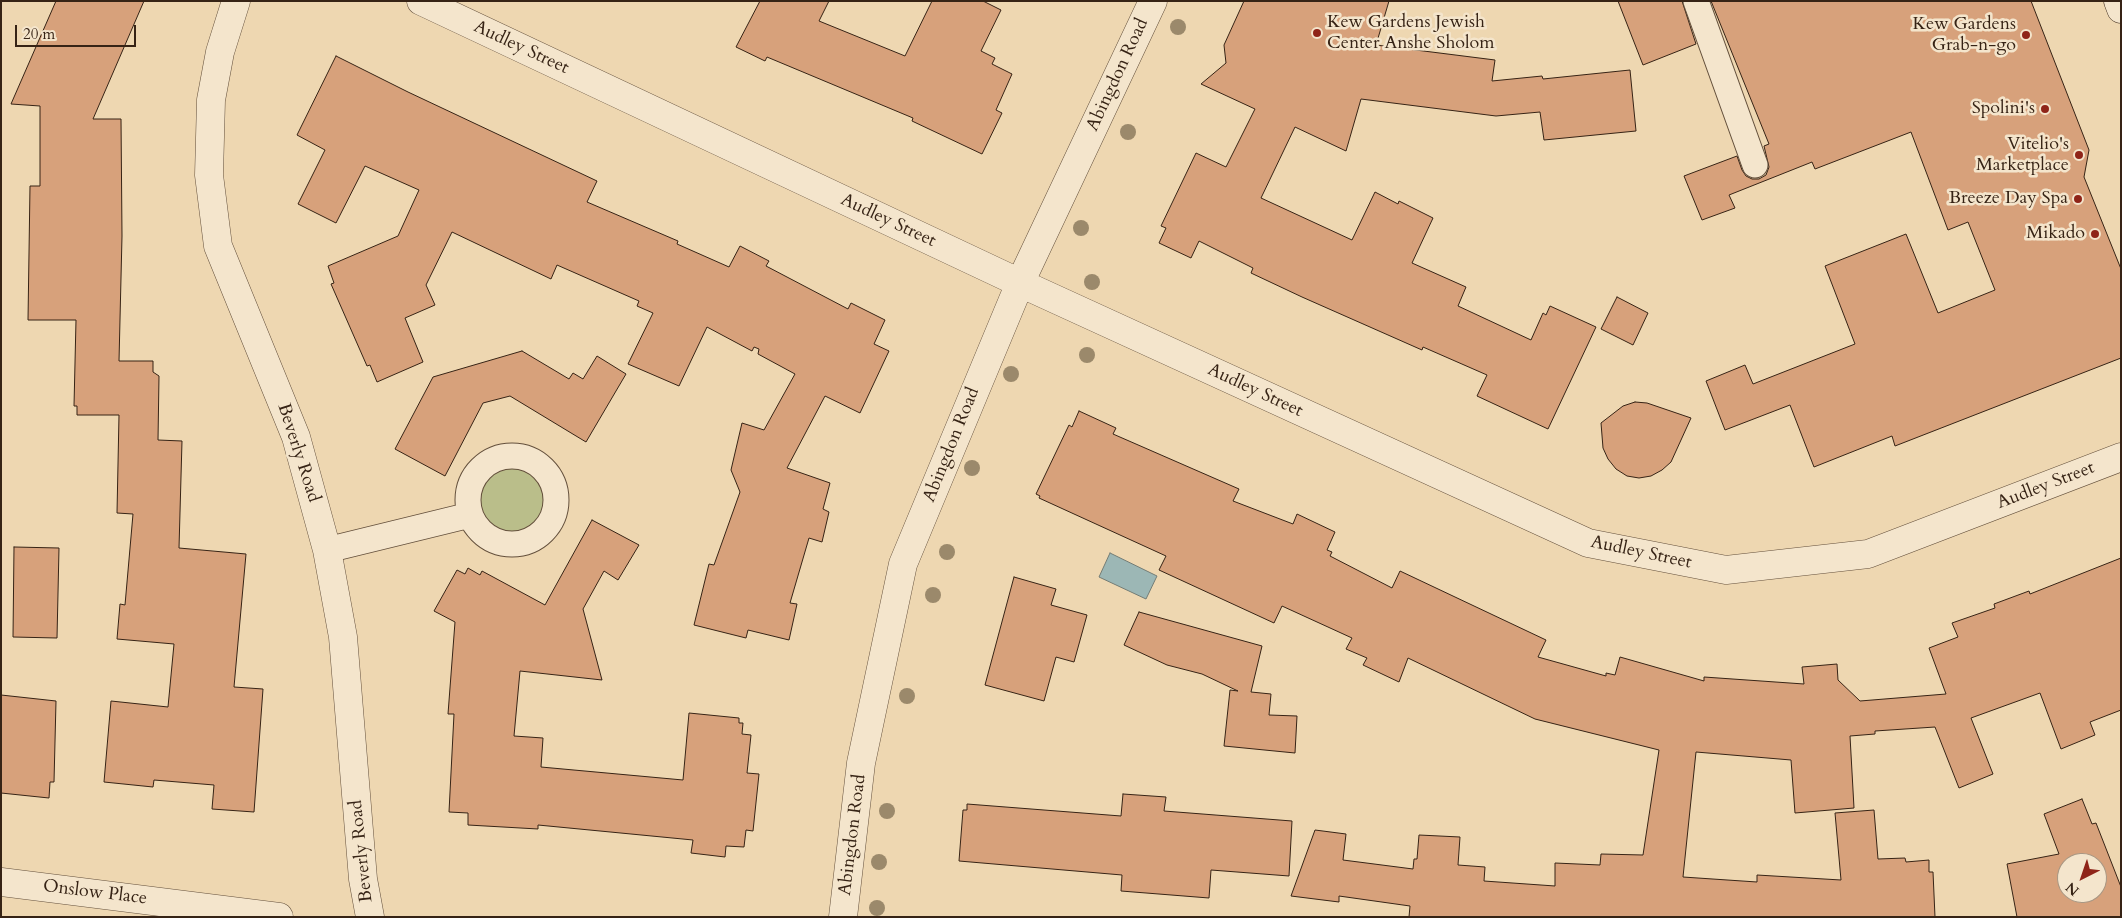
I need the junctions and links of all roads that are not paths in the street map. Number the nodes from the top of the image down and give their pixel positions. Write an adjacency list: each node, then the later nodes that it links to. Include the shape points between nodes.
1 (236, 1): 11 (street, Beverly Road, via 220,52 211,100 209,175 218,246 296,437)
2 (421, 1): 8 (street, Audley Street)
3 (1152, 1): 8 (street, Abingdon Road)
4 (1696, 1): 7 (lane)
5 (2118, 1): 6 (street)
6 (2121, 9)
7 (1755, 165)
8 (1020, 283): 9 (street, Audley Street, via 1588,543 1726,570 1868,554); 15 (street, Abingdon Road, via 903,564 861,763)
9 (2121, 457)
10 (470, 515): 11 (lane)
11 (327, 550): 14 (street, Beverly Road, via 343,637)
12 (1, 882): 13 (street, Onslow Place)
13 (279, 917)
14 (370, 917)
15 (843, 917)

